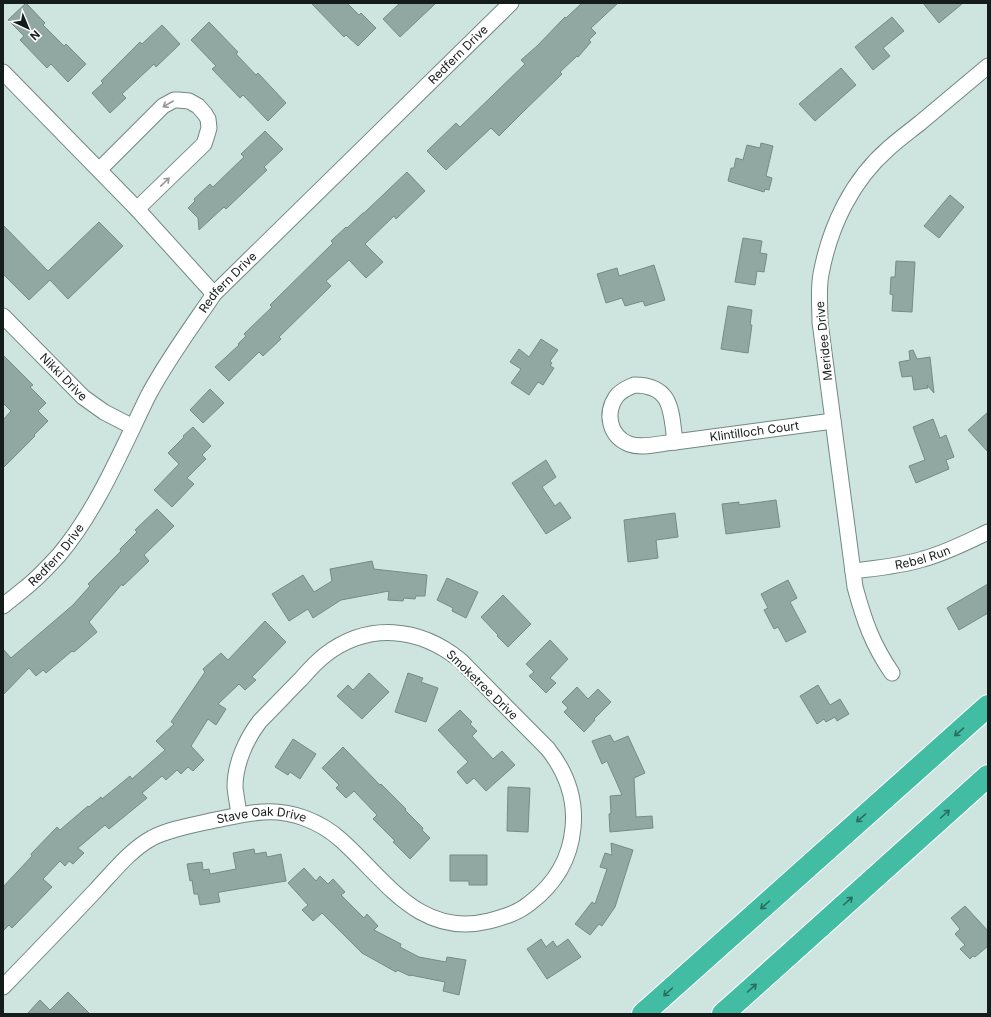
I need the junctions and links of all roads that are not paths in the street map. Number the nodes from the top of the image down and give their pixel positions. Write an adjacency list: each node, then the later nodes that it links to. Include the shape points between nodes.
1 (511, 3): 6 (street, Redfern Drive)
2 (988, 66): 8 (street, Meridee Drive, via 880,157 854,189 836,220 827,246 819,295)
3 (3, 72): 4 (street)
4 (99, 170): 5 (street); 5 (street, one-way to 4, via 204,144 209,128 201,108 185,100 174,100 163,106)
5 (137, 209): 6 (street)
6 (214, 294): 9 (street, Redfern Drive, via 171,357)
7 (3, 316): 9 (street, Nikki Drive, via 83,397)
8 (833, 421): 10 (street, Klintilloch Court); 12 (street, Meridee Drive)
9 (133, 427): 13 (street, Redfern Drive, via 94,506 76,533 49,566)
10 (675, 442): 10 (street, Klintilloch Court, via 634,446 622,440 610,422 610,408 617,396 634,385 645,385 658,390 670,407)
11 (988, 532): 12 (street, Rebel Run, via 925,559)
12 (853, 571): 14 (street, Meridee Drive, via 858,601 865,622 873,642)
13 (3, 606)
14 (892, 673)
15 (988, 706): 20 (highway, one-way to 20)
16 (988, 776): 21 (highway, one-way to 16)
17 (239, 815): 18 (street, Stave Oak Drive, via 264,812 293,814 314,822 340,838 404,902 442,921 478,924 505,917 524,908); 18 (street, Smoketree Drive, via 235,787 242,752 255,727 314,665 336,648 361,636 389,632 417,636 448,650 460,660 548,749 563,773 573,806 572,841 559,874); 19 (street, Stave Oak Drive, via 176,828 142,845)
18 (541, 895)
19 (3, 987)
20 (643, 1014)
21 (722, 1014)

